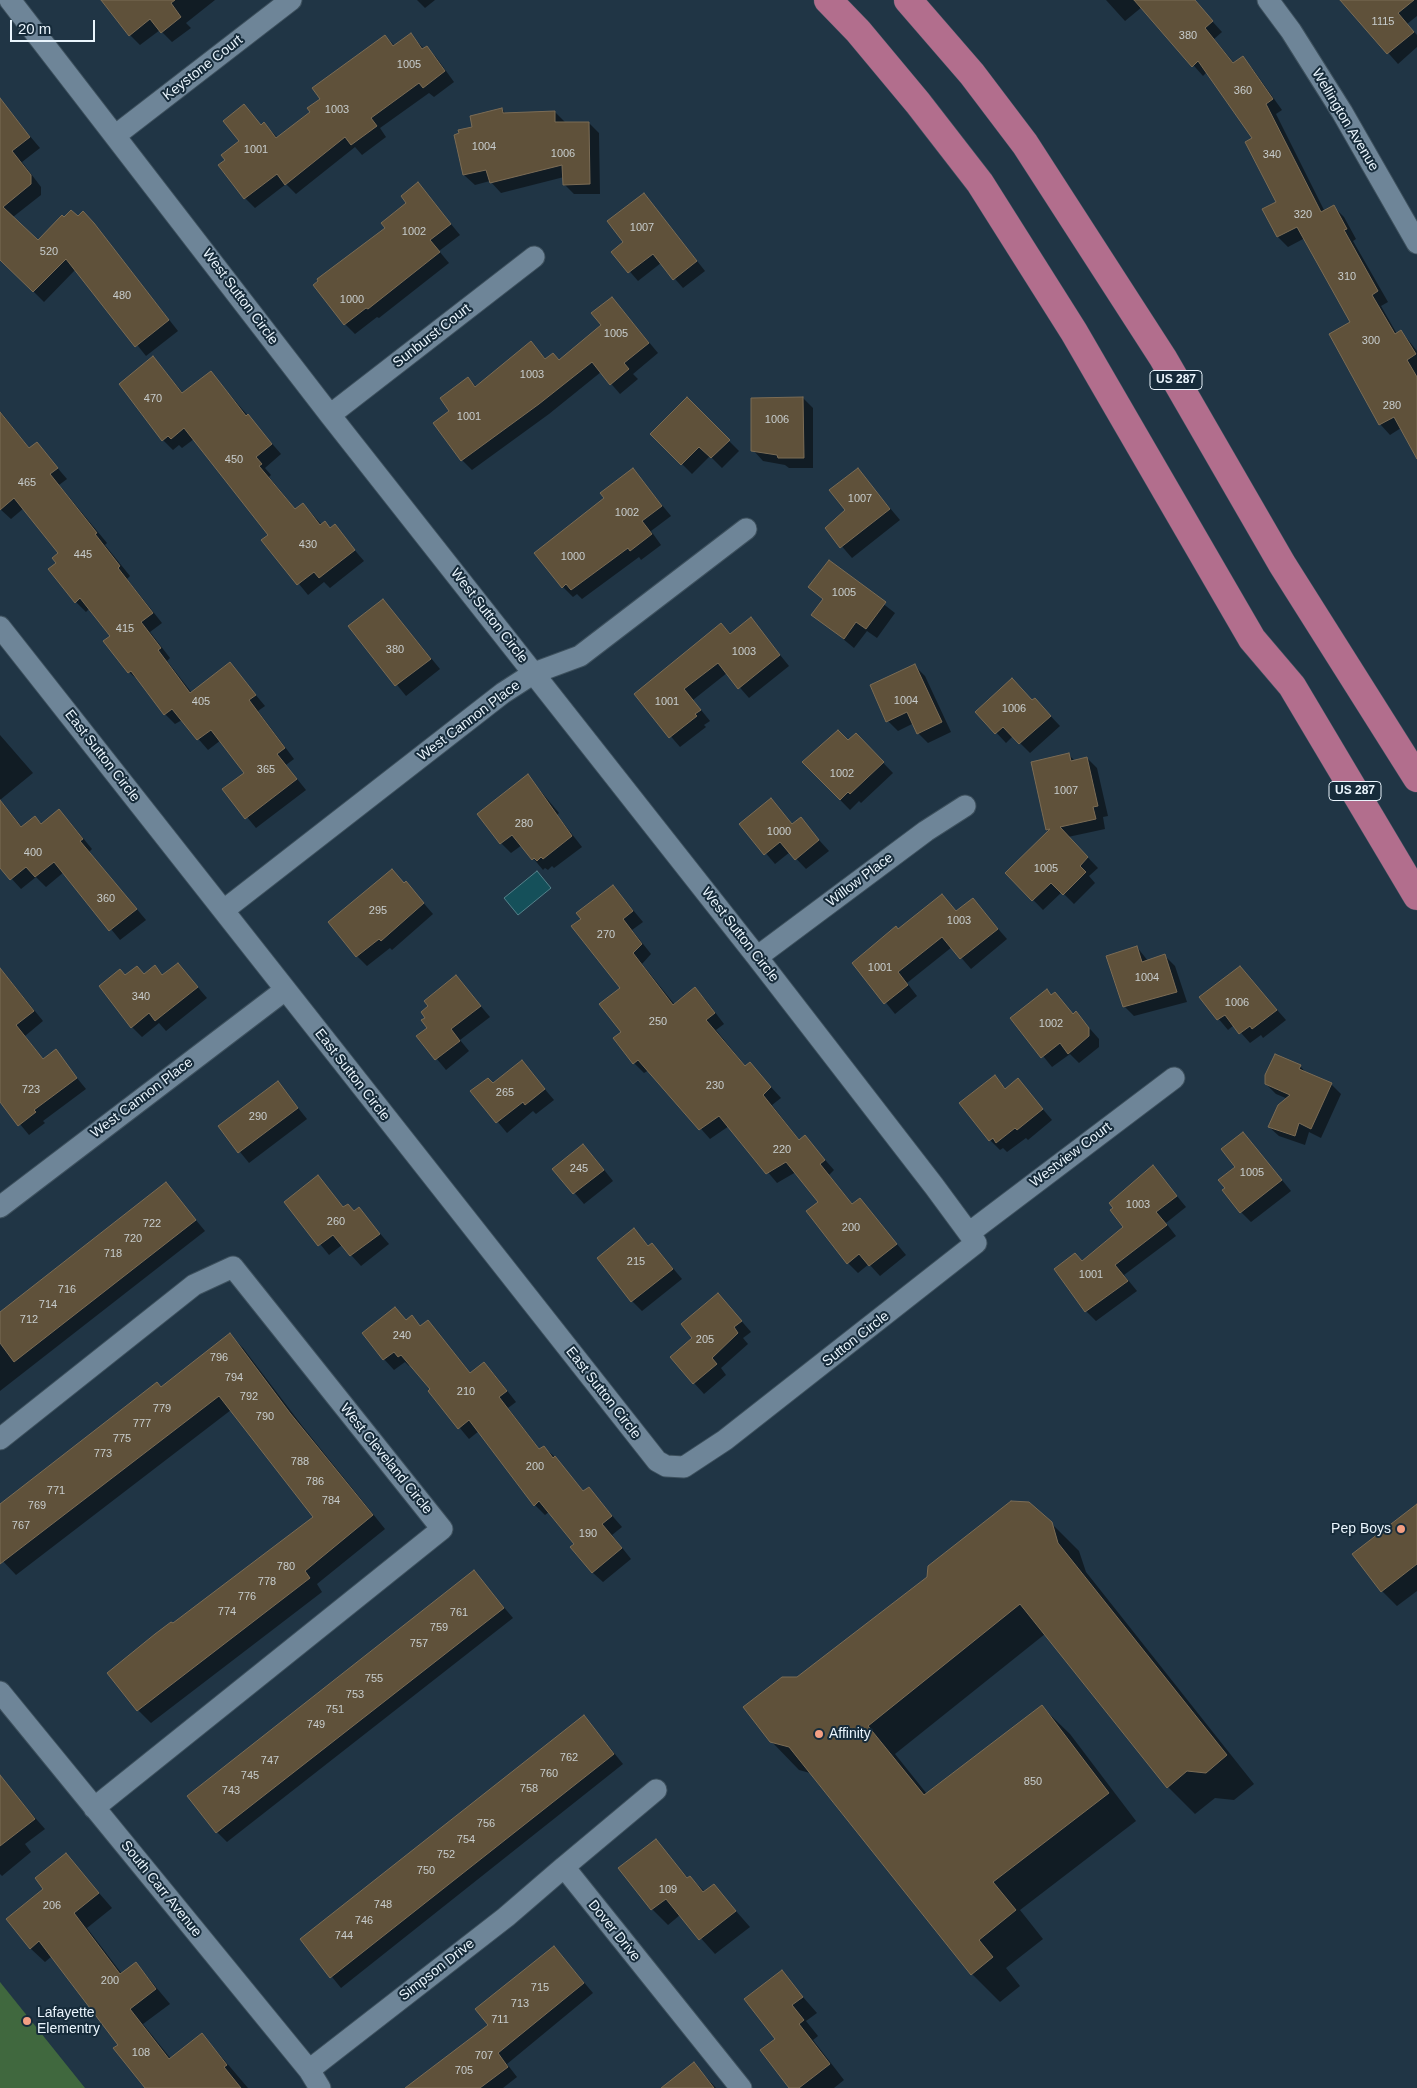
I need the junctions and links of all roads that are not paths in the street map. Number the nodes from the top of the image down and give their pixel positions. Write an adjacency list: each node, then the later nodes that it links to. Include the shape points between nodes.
1 (10, 0): 6 (street, West Sutton Circle)
2 (291, 0): 6 (street, Keystone Court)
3 (828, 0): 15 (main road, US 287, via 918,103 980,183 1074,332 1252,639 1292,686)
4 (908, 0): 13 (main road, US 287, via 972,74 1025,144 1163,358 1282,564)
5 (1268, 0): 7 (street, Wellington Avenue, via 1342,112)
6 (116, 136): 9 (street, West Sutton Circle)
7 (1417, 243)
8 (534, 257): 9 (street, Sunburst Court)
9 (330, 415): 12 (street, West Sutton Circle)
10 (746, 529): 12 (street, West Cannon Place, via 580,656)
11 (0, 627): 16 (street, East Sutton Circle)
12 (534, 673): 16 (street, West Cannon Place, via 503,693); 17 (street, West Sutton Circle)
13 (1417, 778)
14 (965, 806): 17 (street, Willow Place, via 926,831)
15 (1417, 896)
16 (224, 910): 18 (street, East Sutton Circle)
17 (757, 957): 21 (street, West Sutton Circle)
18 (285, 990): 20 (street, West Cannon Place); 23 (street, East Sutton Circle, via 657,1461 666,1466 684,1467)
19 (1174, 1078): 21 (street, Westview Court)
20 (0, 1206)
21 (969, 1233): 23 (street, Sutton Circle, via 976,1243)
22 (0, 1439): 26 (street, West Cleveland Circle, via 194,1285 233,1267 442,1529)
23 (724, 1440)
24 (0, 1692): 26 (street, South Carr Avenue)
25 (656, 1790): 27 (street)
26 (94, 1808): 28 (street, South Carr Avenue)
27 (564, 1867): 28 (street, Simpson Drive); 29 (street, Dover Drive)
28 (314, 2079)
29 (741, 2088)

